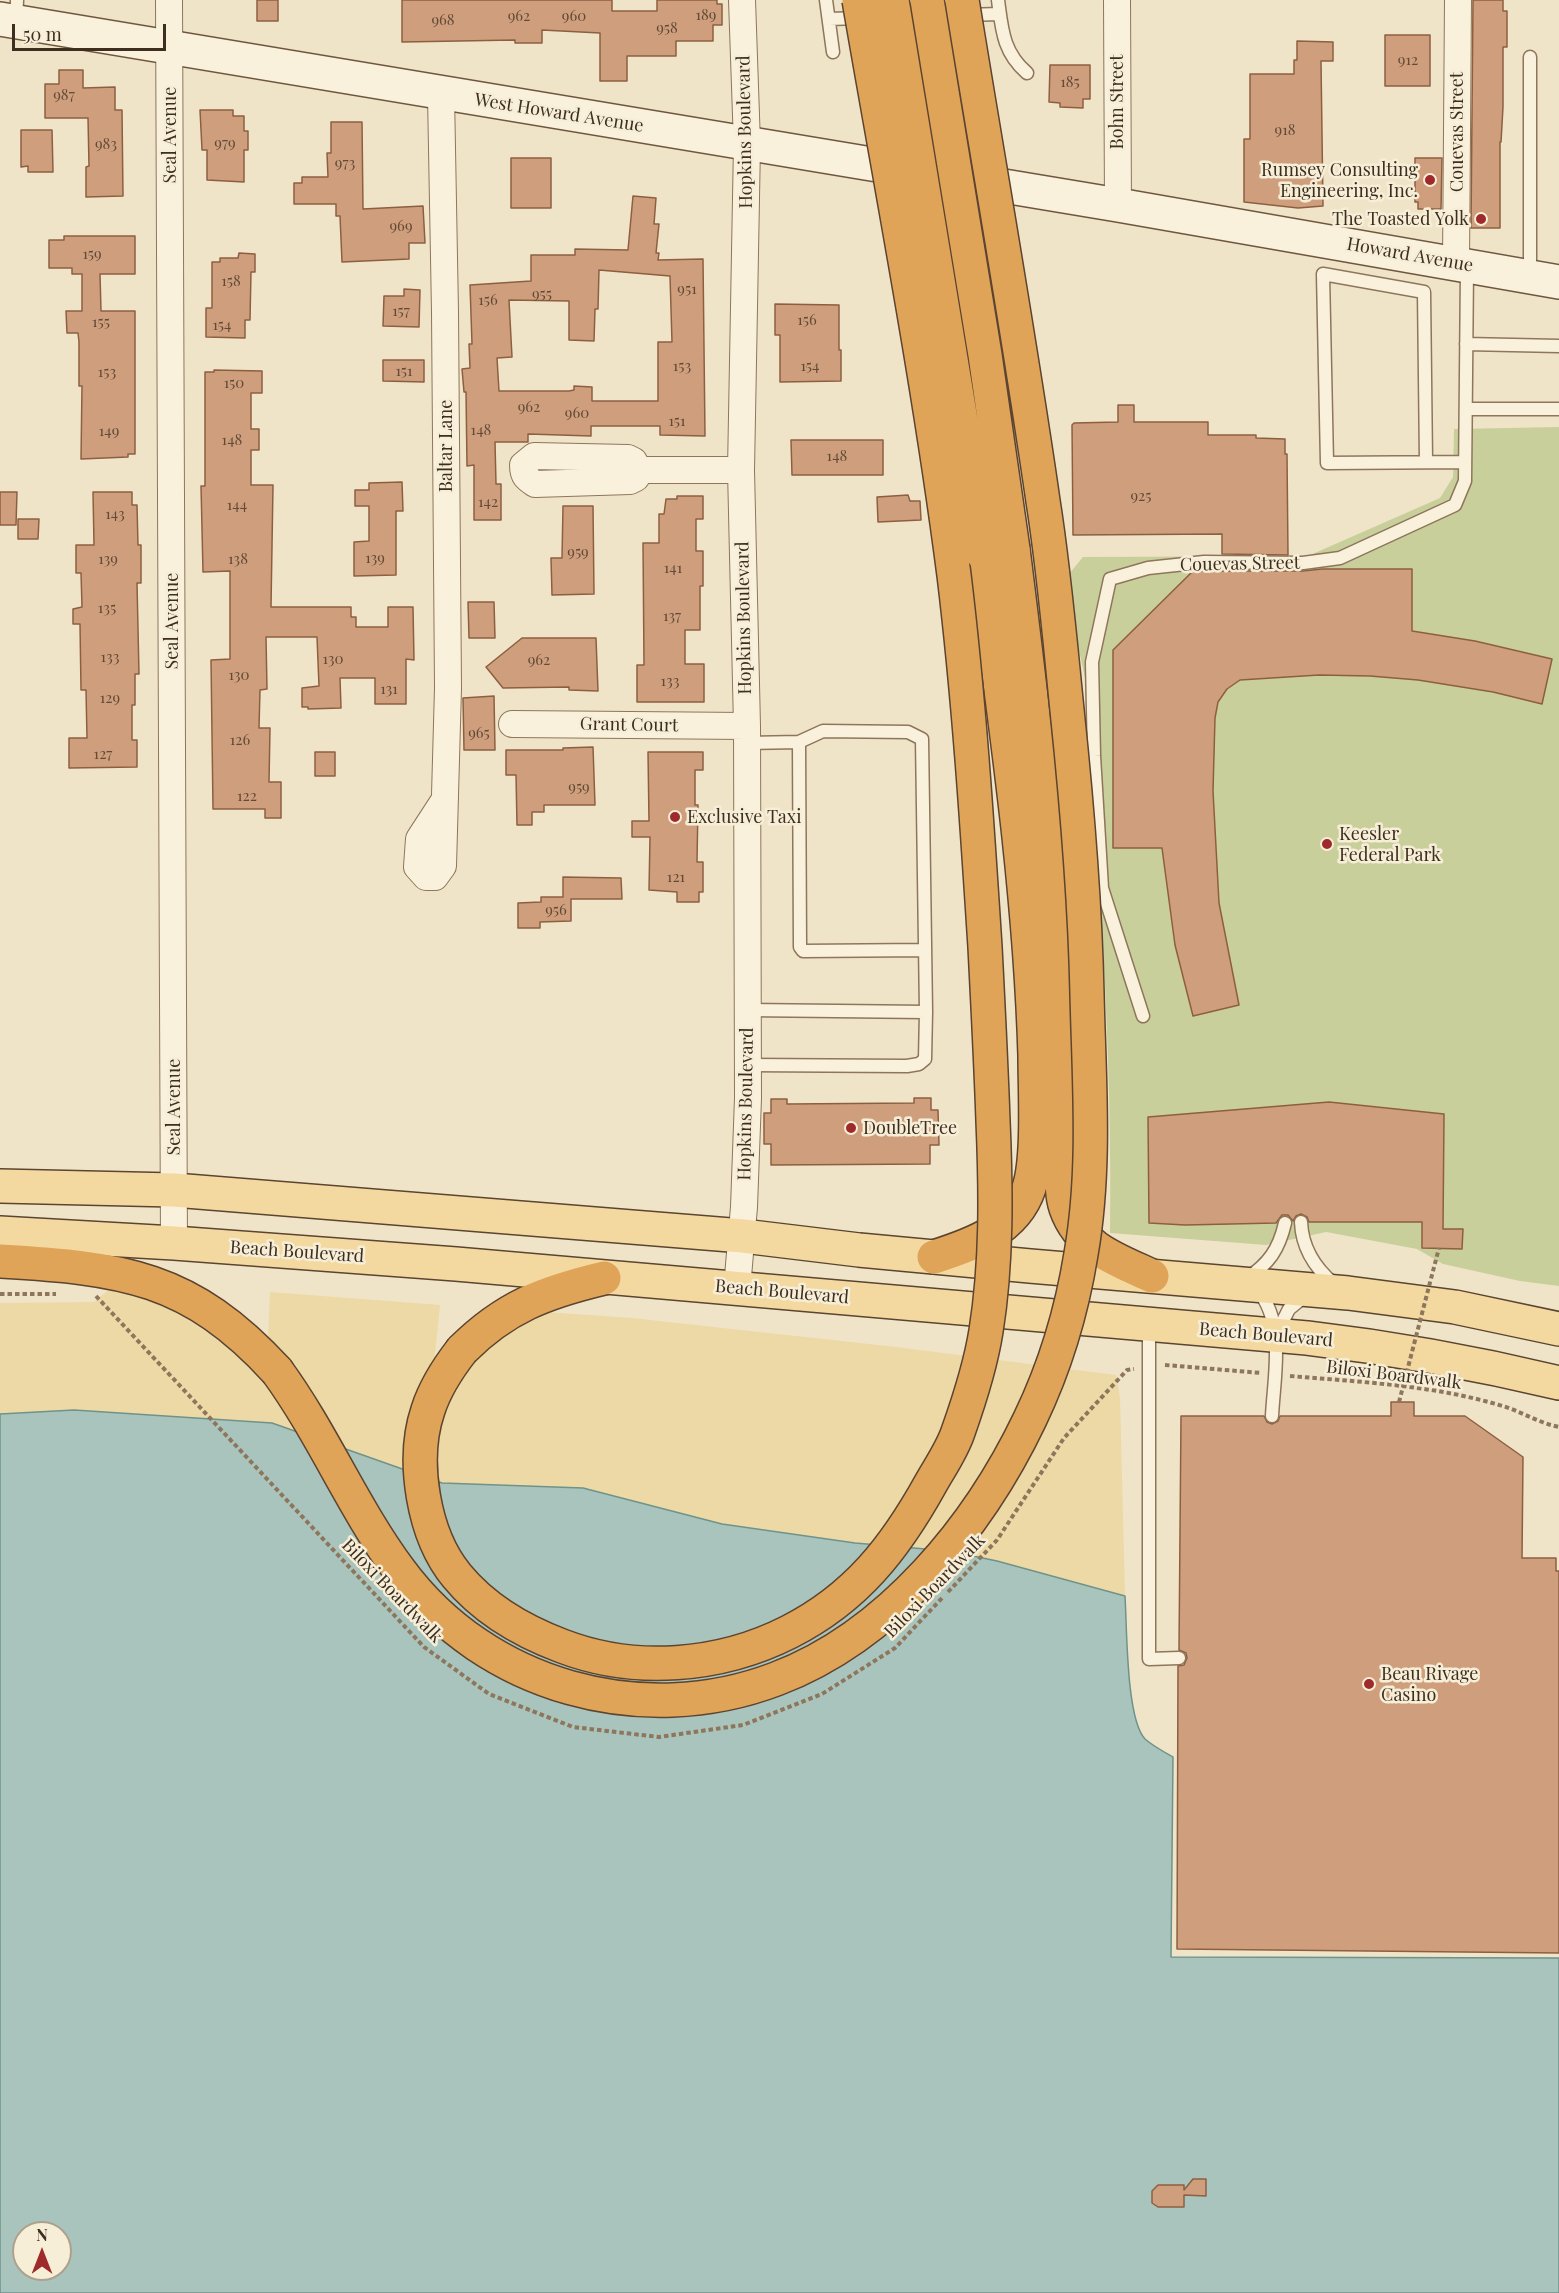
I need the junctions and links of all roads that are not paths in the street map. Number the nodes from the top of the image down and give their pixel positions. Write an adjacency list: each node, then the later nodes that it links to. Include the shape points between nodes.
1 (169, 0): 11 (street, Seal Avenue)
2 (742, 0): 16 (street, Hopkins Boulevard)
3 (826, 0): 10 (lane)
4 (998, 0): 9 (lane)
5 (1117, 0): 17 (street, Bohn Street)
6 (1458, 0): 18 (street, Couevas Street)
7 (913, 10): 9 (lane); 10 (lane); 28 (highway, bridge, via 986,355); 46 (highway, bridge, via 1044,506 1086,924 1090,1136 1082,1252 1063,1332 1045,1384 987,1496 918,1580 870,1625 807,1666 752,1688 700,1699 635,1701 575,1690 543,1680 489,1652 424,1601 380,1542 277,1371 229,1324 179,1294 118,1272); 48 (highway, bridge, via 924,375 954,577 975,802 988,1006 995,1192 993,1268 986,1333 957,1436 895,1543 863,1580 822,1613 746,1650 687,1662 625,1661 568,1649 515,1625 476,1596 445,1560 428,1520 420,1448 438,1385 462,1350 498,1318 554,1292)
8 (11, 14): 11 (main road, West Howard Avenue)
9 (1000, 14): 14 (lane, via 1003,39 1016,63)
10 (829, 19): 12 (lane)
11 (169, 49): 15 (main road, West Howard Avenue); 39 (street, Seal Avenue)
12 (833, 52)
13 (1530, 57): 19 (lane)
14 (1027, 73)
15 (441, 94): 16 (main road, West Howard Avenue); 32 (street, Baltar Lane, via 448,676)
16 (747, 144): 17 (main road, West Howard Avenue); 27 (street, Hopkins Boulevard)
17 (1118, 205): 18 (main road, Howard Avenue)
18 (1461, 264): 19 (main road, Howard Avenue); 20 (lane, Couevas Street)
19 (1544, 279)
20 (1466, 344): 21 (lane); 22 (lane, Couevas Street)
21 (1559, 346)
22 (1466, 409): 23 (lane); 25 (lane, Couevas Street)
23 (1559, 409)
24 (1426, 462): 24 (lane, via 1327,463 1323,274 1424,292); 25 (lane)
25 (1465, 462): 36 (lane, Couevas Street, via 1465,481 1455,505 1340,558 1304,563 1204,562 1148,568 1110,579 1092,662 1102,888)
26 (639, 470): 27 (street)
27 (741, 470): 30 (street, Hopkins Boulevard)
28 (998, 552): 45 (highway, via 1009,754 1033,1008 1034,1152 1029,1188 1013,1215 981,1240); 47 (highway, via 1041,784 1063,1111 1063,1196 1069,1216 1086,1241)
29 (512, 724): 30 (street, Grant Court)
30 (747, 735): 31 (lane); 34 (street, Hopkins Boulevard)
31 (800, 742): 33 (lane, via 800,947 803,951); 33 (lane, via 823,731 908,732 922,739)
32 (445, 799)
33 (925, 950): 35 (lane)
34 (747, 1010): 35 (lane); 37 (street, Hopkins Boulevard)
35 (926, 1012): 37 (lane, via 925,1059 919,1064)
36 (1143, 1016)
37 (747, 1065): 43 (street, Hopkins Boulevard)
38 (0, 1186): 39 (main road)
39 (174, 1190): 43 (main road); 44 (street, Seal Avenue)
40 (1301, 1222): 51 (lane, via 1304,1243)
41 (1285, 1223): 49 (lane, via 1281,1241)
42 (0, 1233): 44 (main road, Beach Boulevard)
43 (742, 1236): 45 (main road); 50 (street, Hopkins Boulevard)
44 (174, 1243): 48 (main road, Beach Boulevard)
45 (934, 1257): 47 (main road)
46 (0, 1261)
47 (1152, 1276): 49 (main road)
48 (604, 1278): 50 (main road, Beach Boulevard)
49 (1245, 1283): 51 (main road); 54 (lane, via 1258,1290 1268,1307)
50 (737, 1288): 52 (main road, Beach Boulevard)
51 (1333, 1291): 53 (main road, via 1455,1307); 54 (lane, via 1288,1309)
52 (1149, 1325): 54 (main road, Beach Boulevard); 59 (lane, via 1149,1659)
53 (1559, 1329)
54 (1275, 1336): 55 (main road, Beach Boulevard, via 1419,1353); 58 (lane)
55 (1524, 1375): 56 (main road, Beach Boulevard); 57 (main road)
56 (1559, 1383)
57 (1559, 1408)
58 (1272, 1416)
59 (1179, 1658)

